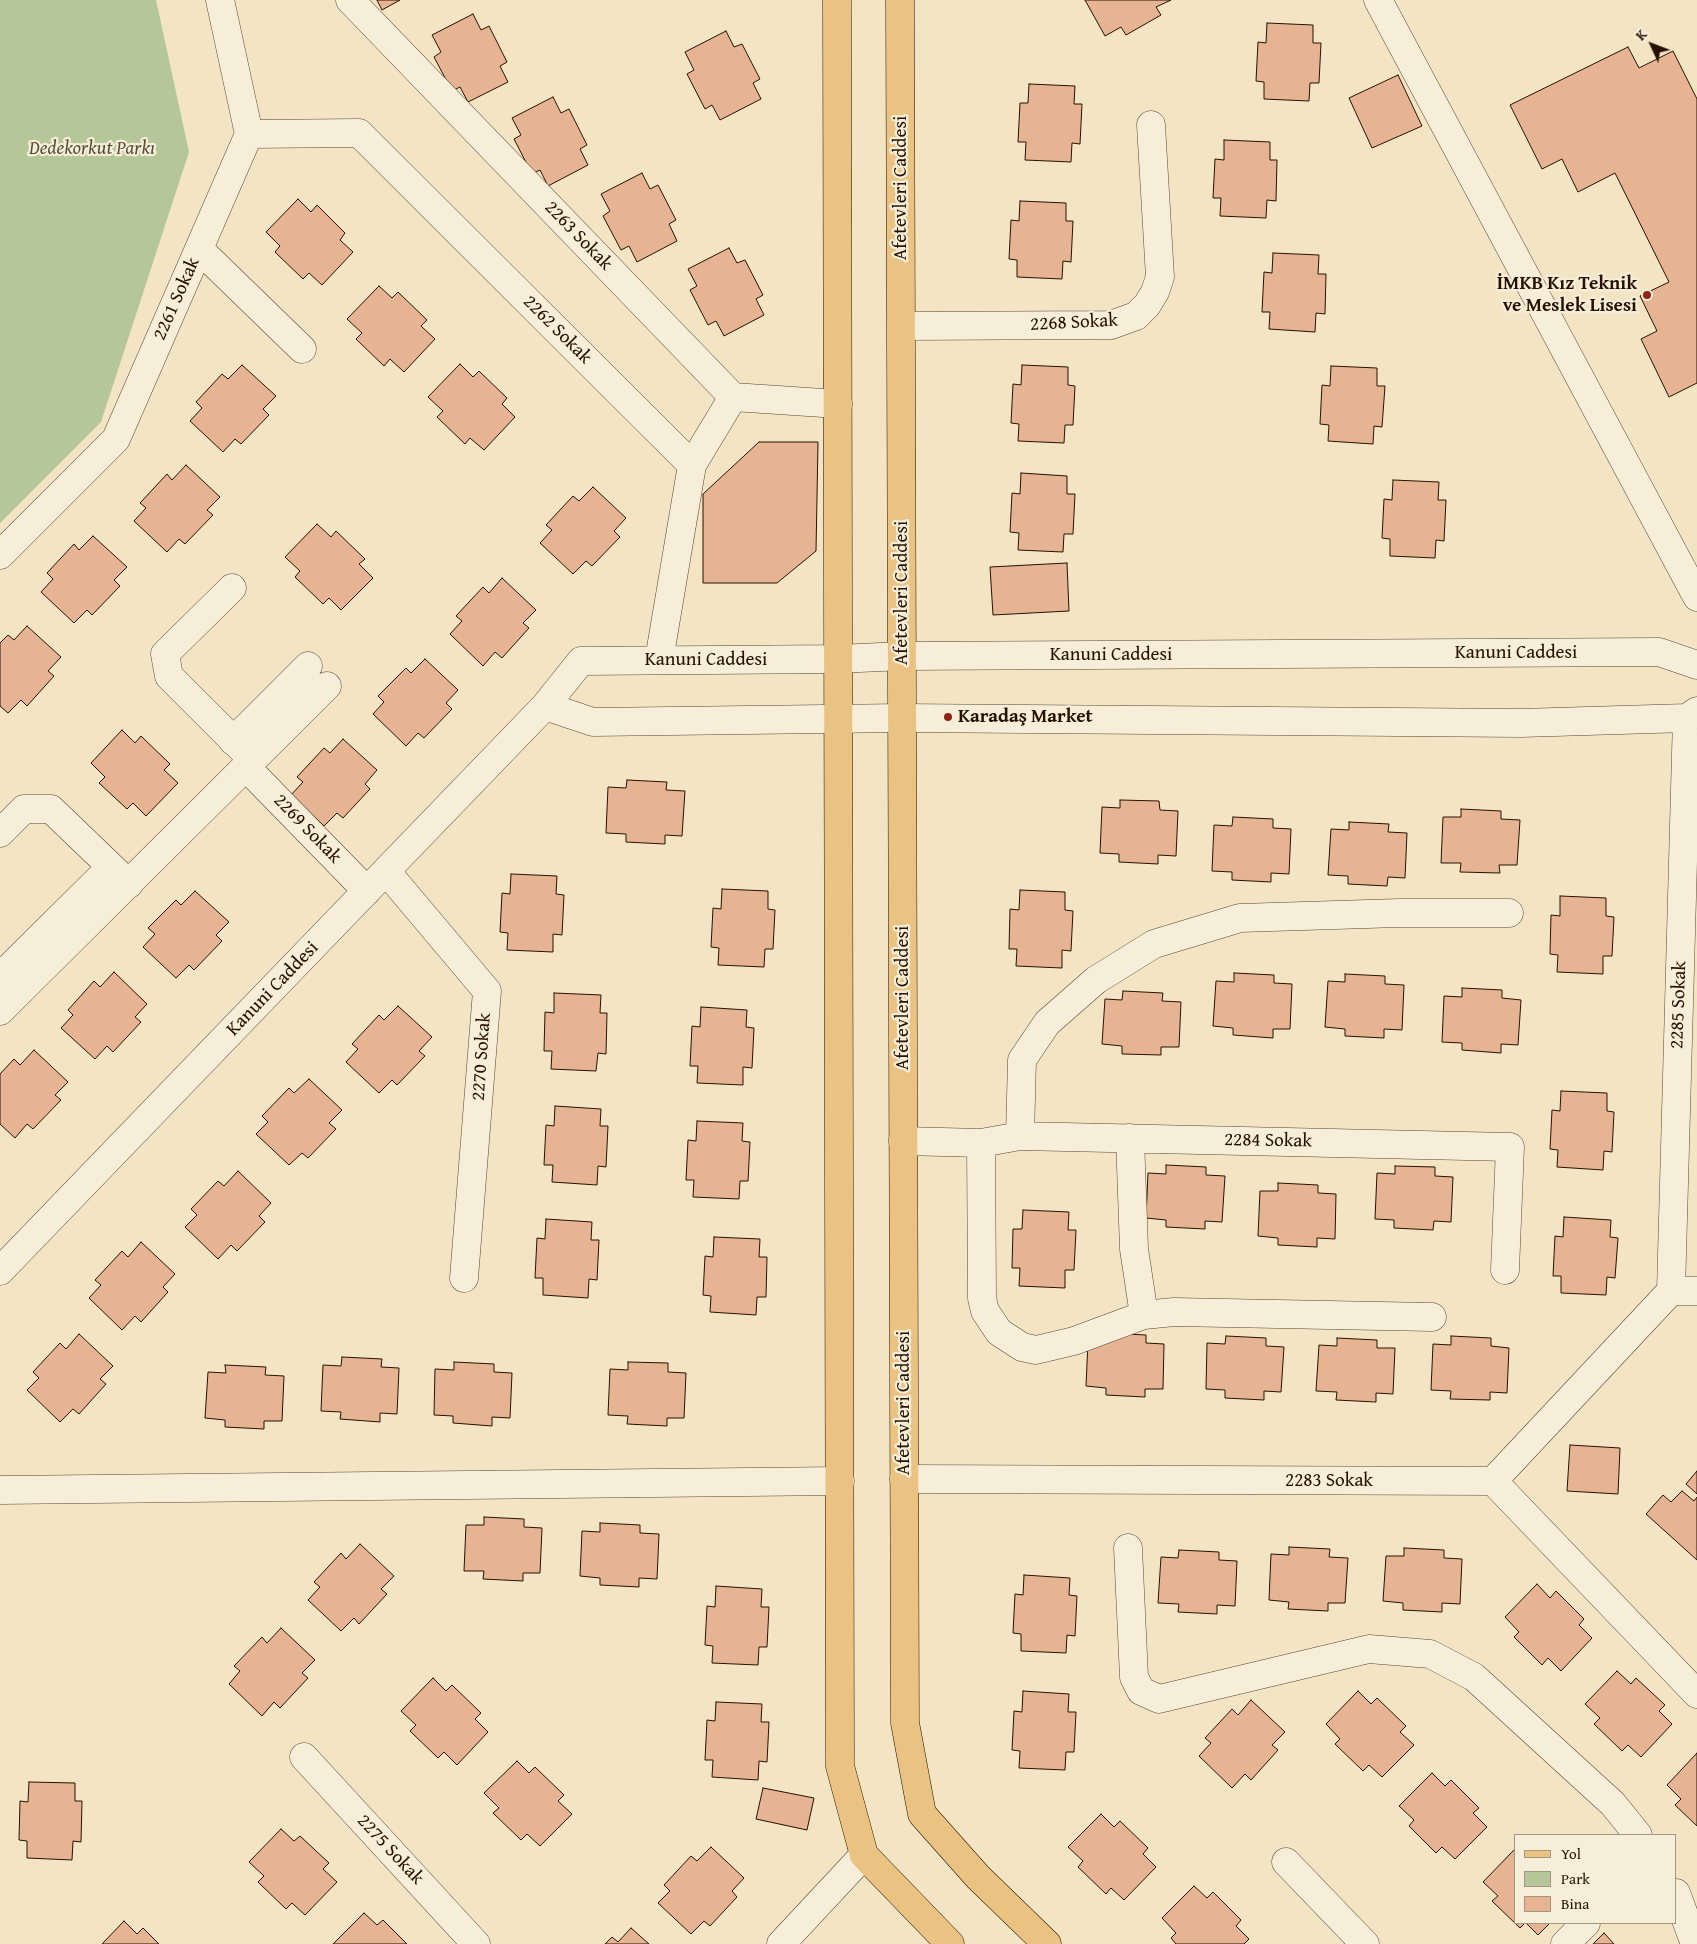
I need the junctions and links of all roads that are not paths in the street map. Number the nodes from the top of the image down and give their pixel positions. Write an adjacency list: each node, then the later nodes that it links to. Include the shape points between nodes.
1 (220, 0): 7 (street)
2 (350, 0): 11 (street, 2263 Sokak)
3 (837, 0): 12 (main road)
4 (900, 0): 9 (main road, Afetevleri Caddesi)
5 (1378, 0): 16 (street)
6 (1152, 124): 9 (street, 2268 Sokak, via 1160,277 1147,305 1136,316 1111,325)
7 (249, 134): 8 (street, 2261 Sokak); 13 (street, 2262 Sokak, via 359,133)
8 (199, 249): 10 (street); 14 (street, 2261 Sokak, via 116,439)
9 (902, 326): 17 (main road, Afetevleri Caddesi)
10 (302, 349)
11 (733, 397): 12 (street); 13 (street)
12 (838, 404): 18 (main road)
13 (692, 465): 19 (street)
14 (0, 556)
15 (232, 588): 27 (street, 2269 Sokak, via 166,654 169,676)
16 (1697, 597)
17 (902, 656): 18 (street, Kanuni Caddesi); 20 (street, Kanuni Caddesi, via 1659,652); 25 (main road, Afetevleri Caddesi)
18 (838, 659): 19 (street, Kanuni Caddesi); 26 (main road)
19 (659, 660): 23 (street, Kanuni Caddesi, via 580,661)
20 (1697, 664)
21 (308, 666): 27 (street)
22 (327, 686): 28 (street)
23 (545, 706): 26 (street, via 593,722); 30 (street, Kanuni Caddesi)
24 (1692, 715): 25 (street, via 1511,723); 43 (street, 2285 Sokak)
25 (902, 718): 26 (street); 38 (main road, Afetevleri Caddesi)
26 (838, 719): 47 (main road)
27 (233, 740): 28 (street, 2269 Sokak)
28 (249, 764): 31 (street); 32 (street, 2269 Sokak)
29 (0, 833): 31 (street, via 24,809 51,809)
30 (386, 871): 32 (street, Kanuni Caddesi); 42 (street, 2270 Sokak, via 487,991)
31 (120, 875): 34 (street); 35 (street)
32 (367, 891): 41 (street, Kanuni Caddesi)
33 (1510, 913): 36 (street, via 1240,918 1154,944 1096,980 1047,1023 1022,1060)
34 (0, 977)
35 (0, 1011)
36 (1020, 1136): 37 (street, 2284 Sokak); 39 (street, 2284 Sokak)
37 (1130, 1138): 40 (street, 2284 Sokak, via 1510,1147); 44 (street, via 1134,1249)
38 (903, 1141): 39 (street, 2284 Sokak); 46 (main road, Afetevleri Caddesi)
39 (981, 1143): 44 (street, via 982,1298 985,1311 999,1332 1010,1341 1036,1350 1074,1342)
40 (1505, 1270)
41 (0, 1271)
42 (464, 1278)
43 (1684, 1291): 48 (street)
44 (1144, 1315): 45 (street, via 1174,1312)
45 (1432, 1317)
46 (904, 1479): 48 (street, 2283 Sokak); 61 (main road, Afetevleri Caddesi, via 905,1723 922,1814 978,1877)
47 (840, 1481): 49 (street); 54 (main road, via 840,1766)
48 (1493, 1482): 51 (street)
49 (0, 1490)
50 (1128, 1548): 53 (street, via 1134,1677 1141,1691 1159,1698 1369,1649 1430,1654 1474,1677 1613,1804)
51 (1697, 1694)
52 (304, 1757): 58 (street, 2275 Sokak)
53 (1637, 1834)
54 (864, 1855): 59 (street); 60 (main road)
55 (1286, 1862): 62 (street)
56 (1677, 1896): 64 (street)
57 (1585, 1924): 63 (street)
58 (476, 1944)
59 (781, 1944)
60 (950, 1944)
61 (1047, 1944)
62 (1365, 1944)
63 (1565, 1944)
64 (1695, 1944)

